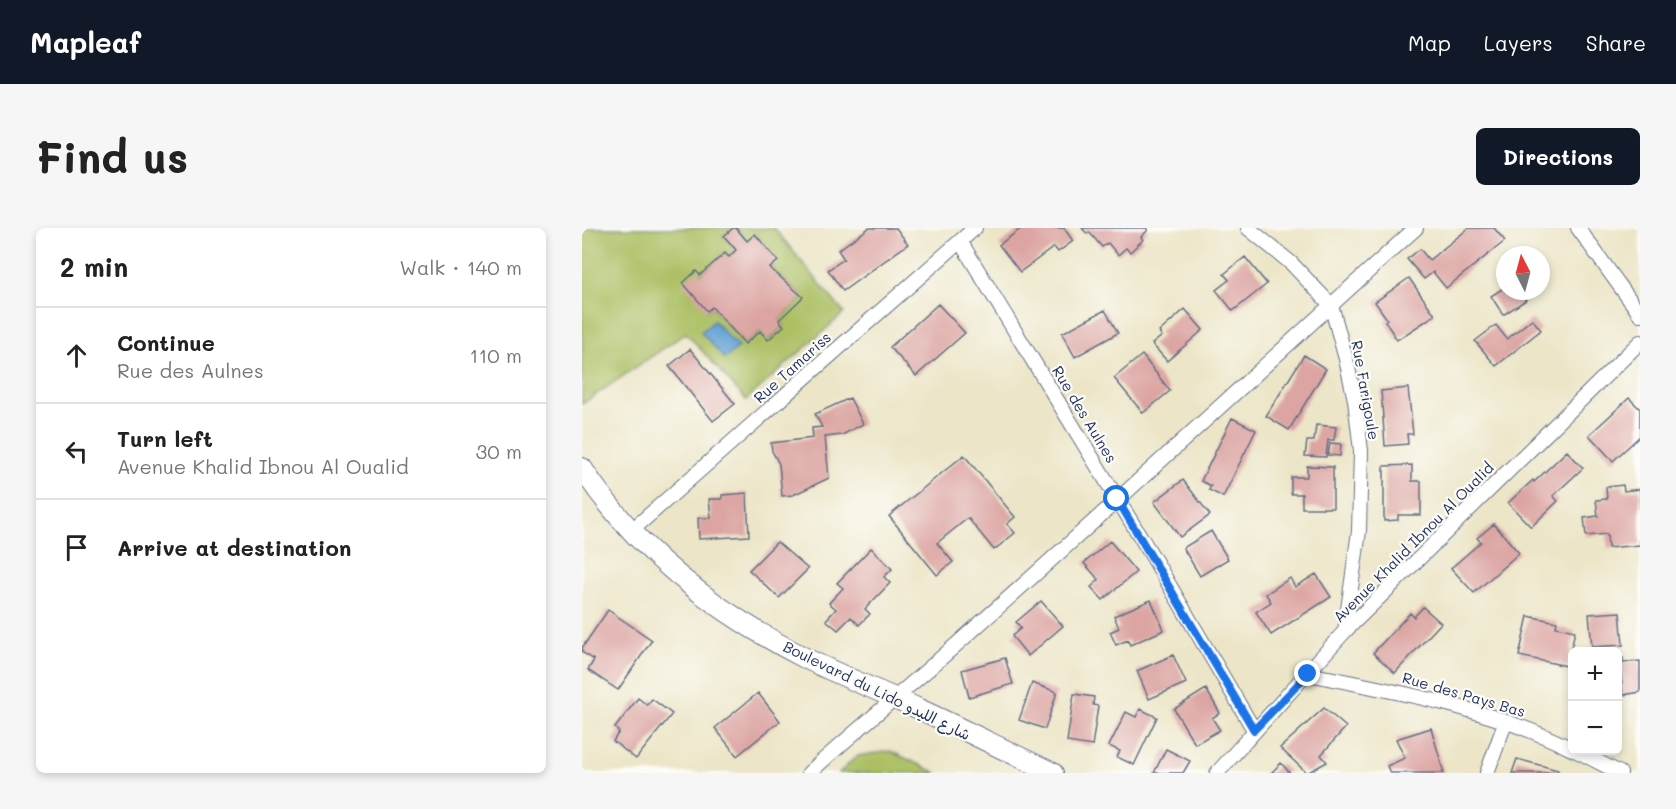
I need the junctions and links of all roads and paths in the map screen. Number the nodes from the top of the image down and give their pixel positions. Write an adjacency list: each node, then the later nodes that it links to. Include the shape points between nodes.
1 (975, 228): 5 (street, Rue Tamariss)
2 (1248, 228): 6 (street, via 1291,263)
3 (1416, 228): 6 (street)
4 (1578, 228): 7 (street)
5 (960, 241): 10 (street, Rue des Aulnes); 11 (street, Rue Tamariss)
6 (1331, 304): 10 (street); 12 (street, Rue Farigoule, via 1354,400 1360,451 1359,531)
7 (1640, 314)
8 (1640, 342): 12 (street, Avenue Khalid Ibnou Al Oualid)
9 (582, 468): 11 (main road, Boulevard du Lido شارع الليدو)
10 (1117, 499): 14 (street); 16 (street, Rue des Aulnes)
11 (631, 531): 14 (main road, Boulevard du Lido شارع الليدو, via 662,563 721,608 806,658)
12 (1345, 631): 13 (street, Avenue Khalid Ibnou Al Oualid)
13 (1308, 674): 15 (street, Rue des Pays Bas, via 1433,700); 16 (street, Avenue Khalid Ibnou Al Oualid)
14 (894, 699): 19 (street); 20 (main road, Boulevard du Lido شارع الليدو)
15 (1505, 723): 17 (street, Rue des Pays Bas); 22 (street)
16 (1254, 730): 21 (street, Avenue Khalid Ibnou Al Oualid)
17 (1568, 747)
18 (1584, 755): 23 (street, Rue des Pays Bas)
19 (809, 773)
20 (1053, 773)
21 (1217, 773)
22 (1487, 773)
23 (1620, 773)

